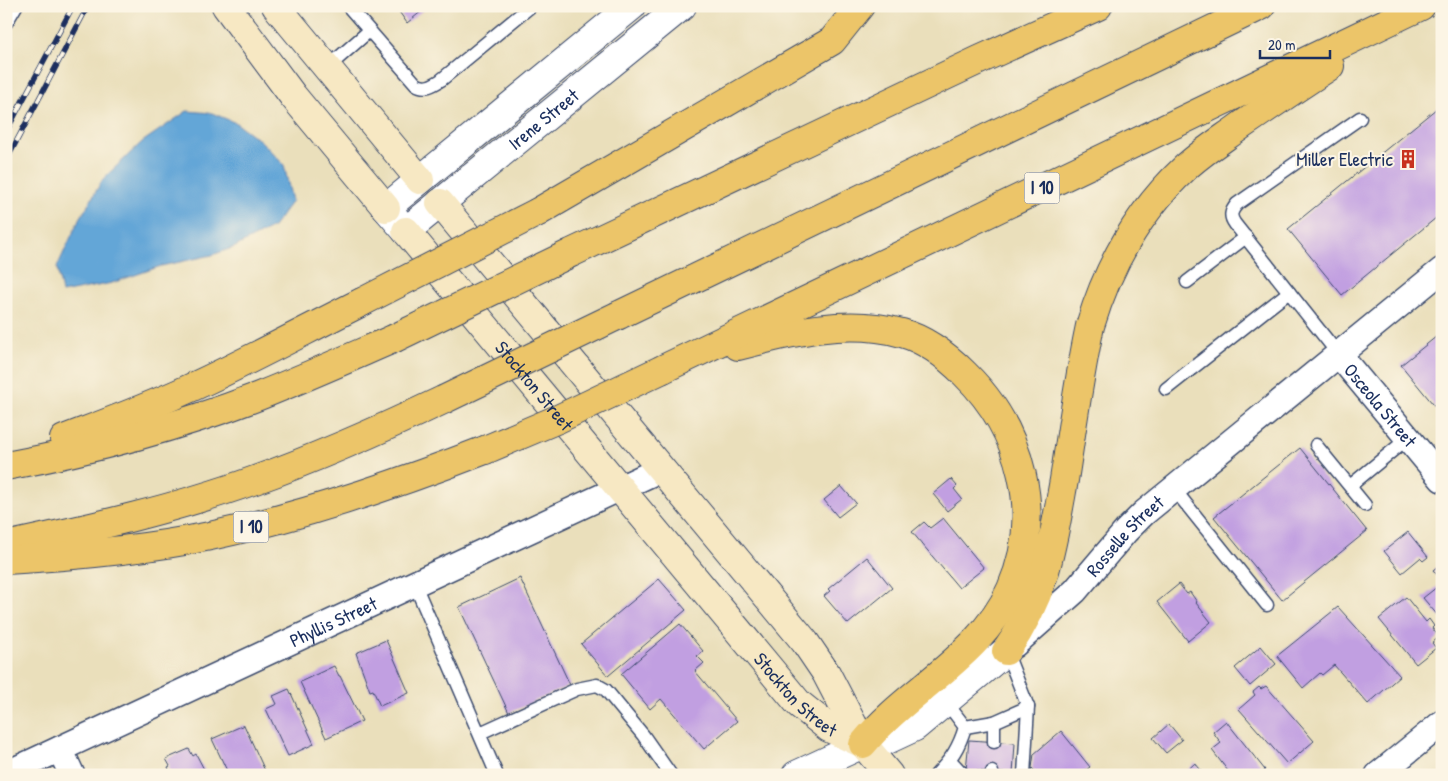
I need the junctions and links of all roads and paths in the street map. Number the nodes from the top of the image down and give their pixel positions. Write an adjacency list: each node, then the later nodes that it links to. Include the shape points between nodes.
1 (16, 6): 14 (lane)
2 (226, 6): 21 (main road, Stockton Street, via 293,96)
3 (276, 6): 17 (main road, Stockton Street)
4 (348, 6): 15 (lane)
5 (531, 6): 15 (lane, via 441,80 425,87 416,84)
6 (632, 6): 19 (street, Irene Street)
7 (860, 6): 32 (highway, bridge, via 832,41 538,212 186,390 99,426)
8 (1071, 6): 16 (highway)
9 (1087, 6): 16 (highway)
10 (1098, 6): 16 (highway)
11 (1261, 6): 40 (highway, bridge, via 443,400 332,450 254,481 130,517)
12 (1423, 6): 28 (highway, I 10); 44 (highway, via 1201,154 1157,197 1133,230 1112,268 1090,326 1046,573 1024,624)
13 (669, 10): 20 (street, Irene Street)
14 (6, 23)
15 (369, 32): 17 (lane)
16 (978, 60): 33 (highway, bridge, via 393,339 298,380 218,411 103,445)
17 (327, 68): 19 (main road, Stockton Street)
18 (1360, 118): 23 (lane, via 1232,209 1232,220)
19 (420, 180): 20 (street, Stockton Street); 21 (street, Irene Street)
20 (440, 203): 22 (street, Irene Street); 34 (main road, Stockton Street)
21 (386, 208): 22 (street, Stockton Street)
22 (406, 231): 37 (main road, Stockton Street)
23 (1246, 237): 25 (lane); 26 (lane)
24 (1442, 270): 27 (street, Rosselle Street)
25 (1187, 282)
26 (1289, 292): 27 (lane); 29 (lane)
27 (1339, 355): 30 (street, Osceola Street); 38 (street, Rosselle Street)
28 (663, 369): 41 (highway, I 10, bridge, via 485,450 366,494 286,518 134,549); 52 (highway, via 727,349 808,330 878,328 904,334 943,354 986,396 1007,430 1020,466 1026,509 1022,552 1010,590 977,639 892,713)
29 (1166, 389)
30 (1408, 438): 35 (street, Osceola Street); 36 (lane)
31 (1316, 445): 36 (lane)
32 (6, 458)
33 (6, 466)
34 (661, 469): 37 (street, Phyllis Street); 52 (main road, Stockton Street, via 810,649)
35 (1442, 479)
36 (1350, 486): 39 (lane)
37 (620, 489): 42 (street, Phyllis Street); 52 (main road, Stockton Street, via 799,704 829,728)
38 (1174, 489): 43 (lane); 44 (street, Rosselle Street, via 1126,531 1076,590)
39 (1366, 505)
40 (6, 546)
41 (6, 560)
42 (414, 585): 50 (lane); 53 (street, Phyllis Street)
43 (1267, 605)
44 (1006, 651): 45 (street, Rosselle Street); 46 (lane)
45 (946, 702): 49 (lane); 52 (street, Rosselle Street, via 906,732 885,741)
46 (1028, 707): 47 (lane); 63 (lane)
47 (994, 722): 49 (lane); 51 (lane)
48 (1442, 723): 64 (street)
49 (965, 727): 54 (lane)
50 (480, 734): 57 (lane); 58 (lane, via 577,689 597,685 606,690)
51 (994, 742)
52 (863, 744): 59 (street, Rosselle Street); 60 (main road, Stockton Street)
53 (60, 749): 55 (street, Phyllis Street); 56 (street)
54 (950, 760): 61 (lane); 62 (lane)
55 (6, 774)
56 (72, 775)
57 (497, 775)
58 (671, 775)
59 (796, 775)
60 (889, 775)
61 (936, 775)
62 (964, 775)
63 (1024, 775)
64 (1378, 775)

